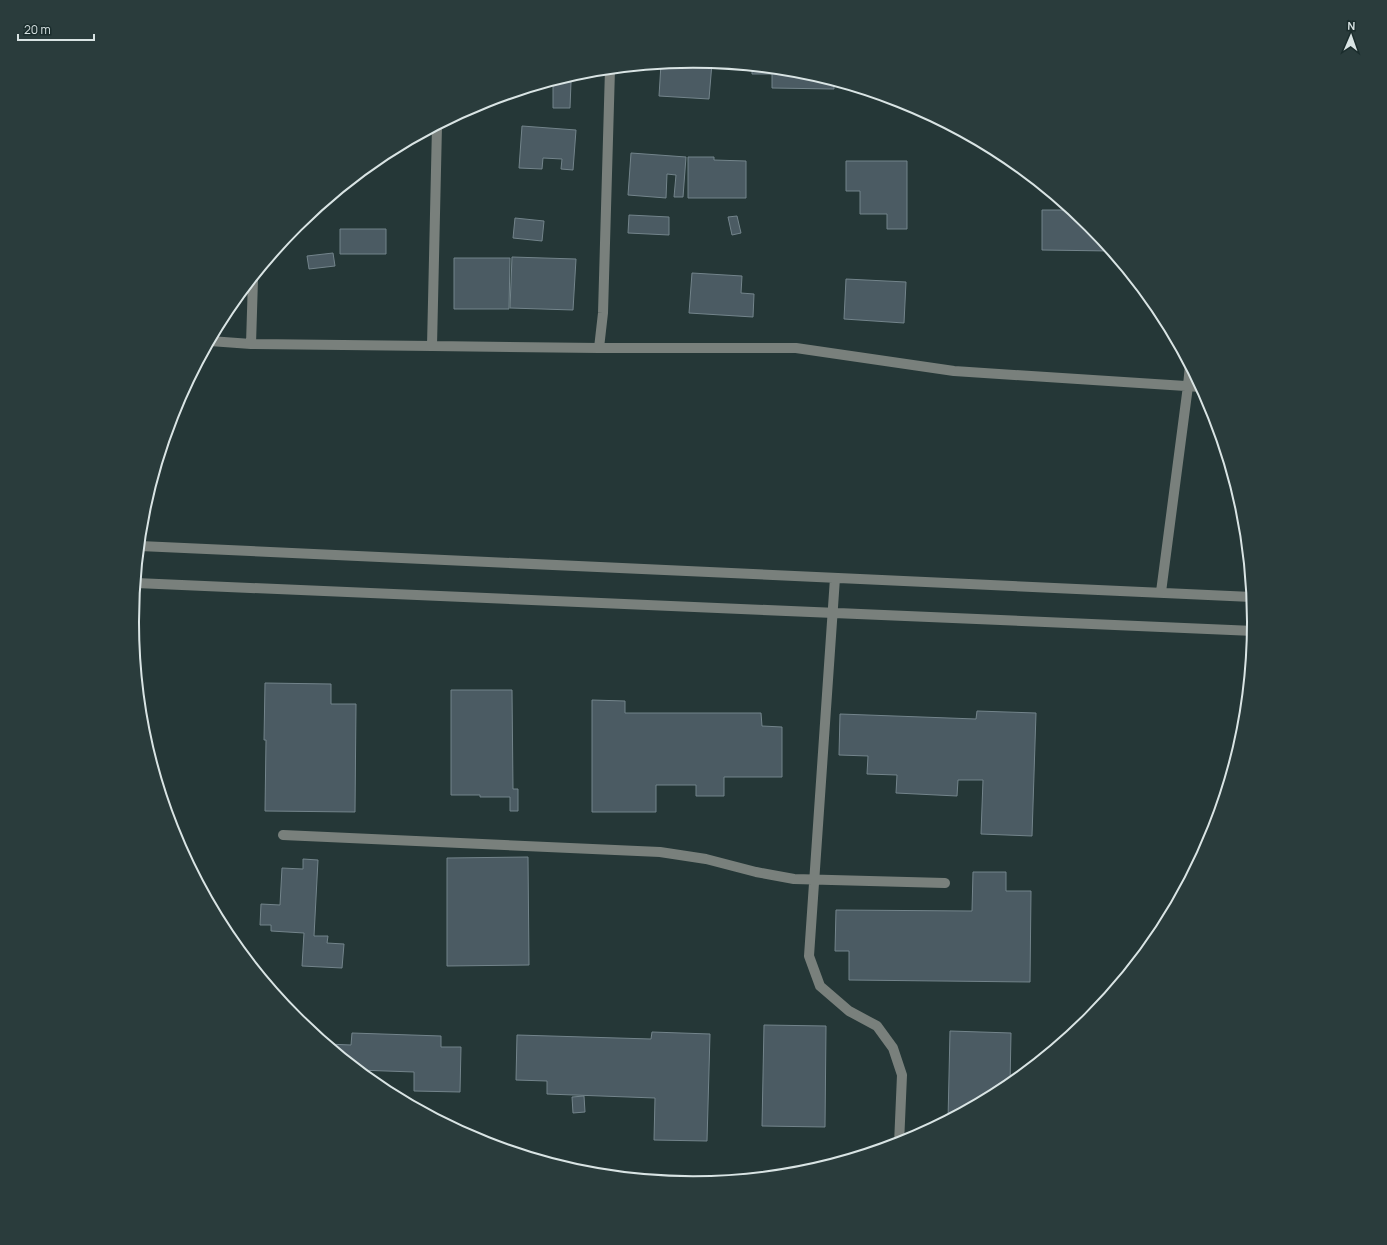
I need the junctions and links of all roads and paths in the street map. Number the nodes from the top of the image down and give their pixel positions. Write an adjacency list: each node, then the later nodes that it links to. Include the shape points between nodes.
1 (610, 75): 7 (street, via 604,313)
2 (437, 131): 6 (street)
3 (253, 287): 5 (street)
4 (215, 341): 5 (street)
5 (251, 344): 6 (street)
6 (432, 346): 7 (street)
7 (599, 348): 9 (street, via 796,348 954,371)
8 (1189, 374): 9 (street)
9 (1188, 386): 10 (street); 14 (street)
10 (1195, 387)
11 (145, 546): 12 (street)
12 (835, 578): 14 (street); 16 (street)
13 (140, 583): 16 (street)
14 (1161, 592): 15 (street)
15 (1247, 597)
16 (833, 613): 17 (street); 19 (street)
17 (1248, 631)
18 (283, 834): 19 (street, via 660,852 706,859 794,879)
19 (814, 880): 20 (street); 21 (street, via 809,956 820,986 849,1011 877,1026 893,1048 902,1075)
20 (945, 883)
21 (899, 1138)

